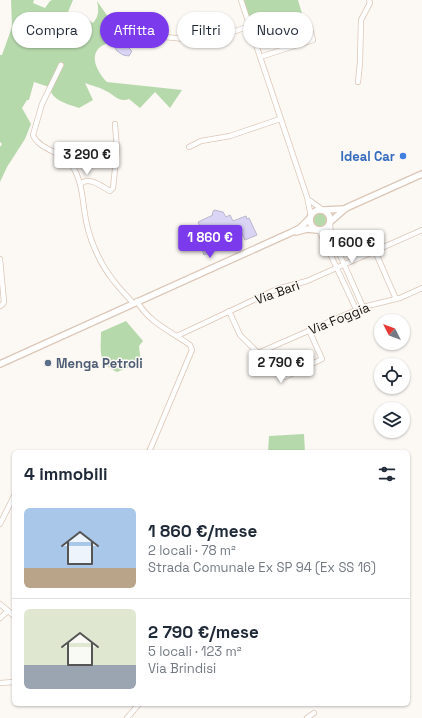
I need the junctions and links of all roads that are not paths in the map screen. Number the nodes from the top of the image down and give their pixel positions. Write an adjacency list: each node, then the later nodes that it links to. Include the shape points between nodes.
1 (241, 0): 3 (street)
2 (369, 0): 10 (street, via 370,3 361,20)
3 (245, 12)
4 (243, 28): 5 (street, via 206,41)
5 (169, 37)
6 (257, 48): 8 (street)
7 (288, 48): 8 (street)
8 (260, 57): 11 (street)
9 (61, 65): 15 (street, via 42,104 33,135 39,144 63,156 70,163)
10 (358, 82)
11 (280, 119): 13 (street, via 230,136 201,141); 16 (street)
12 (115, 124): 15 (street, via 117,150 113,188 110,191 89,180 84,180)
13 (189, 147)
14 (422, 174): 17 (main road)
15 (80, 184): 30 (street, via 87,226 100,260 112,279)
16 (307, 197): 18 (street); 19 (street)
17 (346, 208): 18 (main road); 20 (main road)
18 (323, 210): 19 (main road, via 316,211); 20 (main road, via 330,216)
19 (311, 217): 21 (main road, via 312,226); 23 (main road, via 300,228)
20 (330, 223): 21 (main road, via 326,229); 26 (street, via 331,235)
21 (318, 230): 23 (main road, via 306,229); 27 (street)
22 (422, 230): 24 (street, Via Bari)
23 (290, 233): 30 (main road)
24 (375, 251): 26 (street, Via Bari); 29 (street)
25 (0, 259): 31 (street, via 4,302)
26 (344, 265): 27 (street, Via Bari); 32 (street)
27 (337, 268): 33 (street); 34 (street, Via Bari, via 307,281 277,289)
28 (422, 288): 29 (street, Via Foggia)
29 (396, 299): 32 (street, Via Foggia)
30 (135, 302): 36 (street, via 151,318); 38 (main road)
31 (0, 306)
32 (362, 307): 33 (street, Via Foggia)
33 (356, 309): 35 (street, Via Foggia)
34 (229, 311): 36 (street, Via Bari); 37 (street, via 240,335)
35 (309, 330): 37 (street, Via Foggia); 37 (street, via 322,359 285,377)
36 (177, 336): 39 (street, via 192,347)
37 (258, 353)
38 (0, 364)
39 (149, 450)
40 (12, 500): 41 (street)
41 (0, 524)
42 (0, 604): 43 (street)
43 (8, 611): 44 (street); 45 (street)
44 (12, 614)
45 (0, 618)
46 (12, 682): 47 (street)
47 (0, 683)
48 (137, 706): 50 (street)
49 (314, 713): 51 (street)
50 (127, 718)
51 (307, 718)

